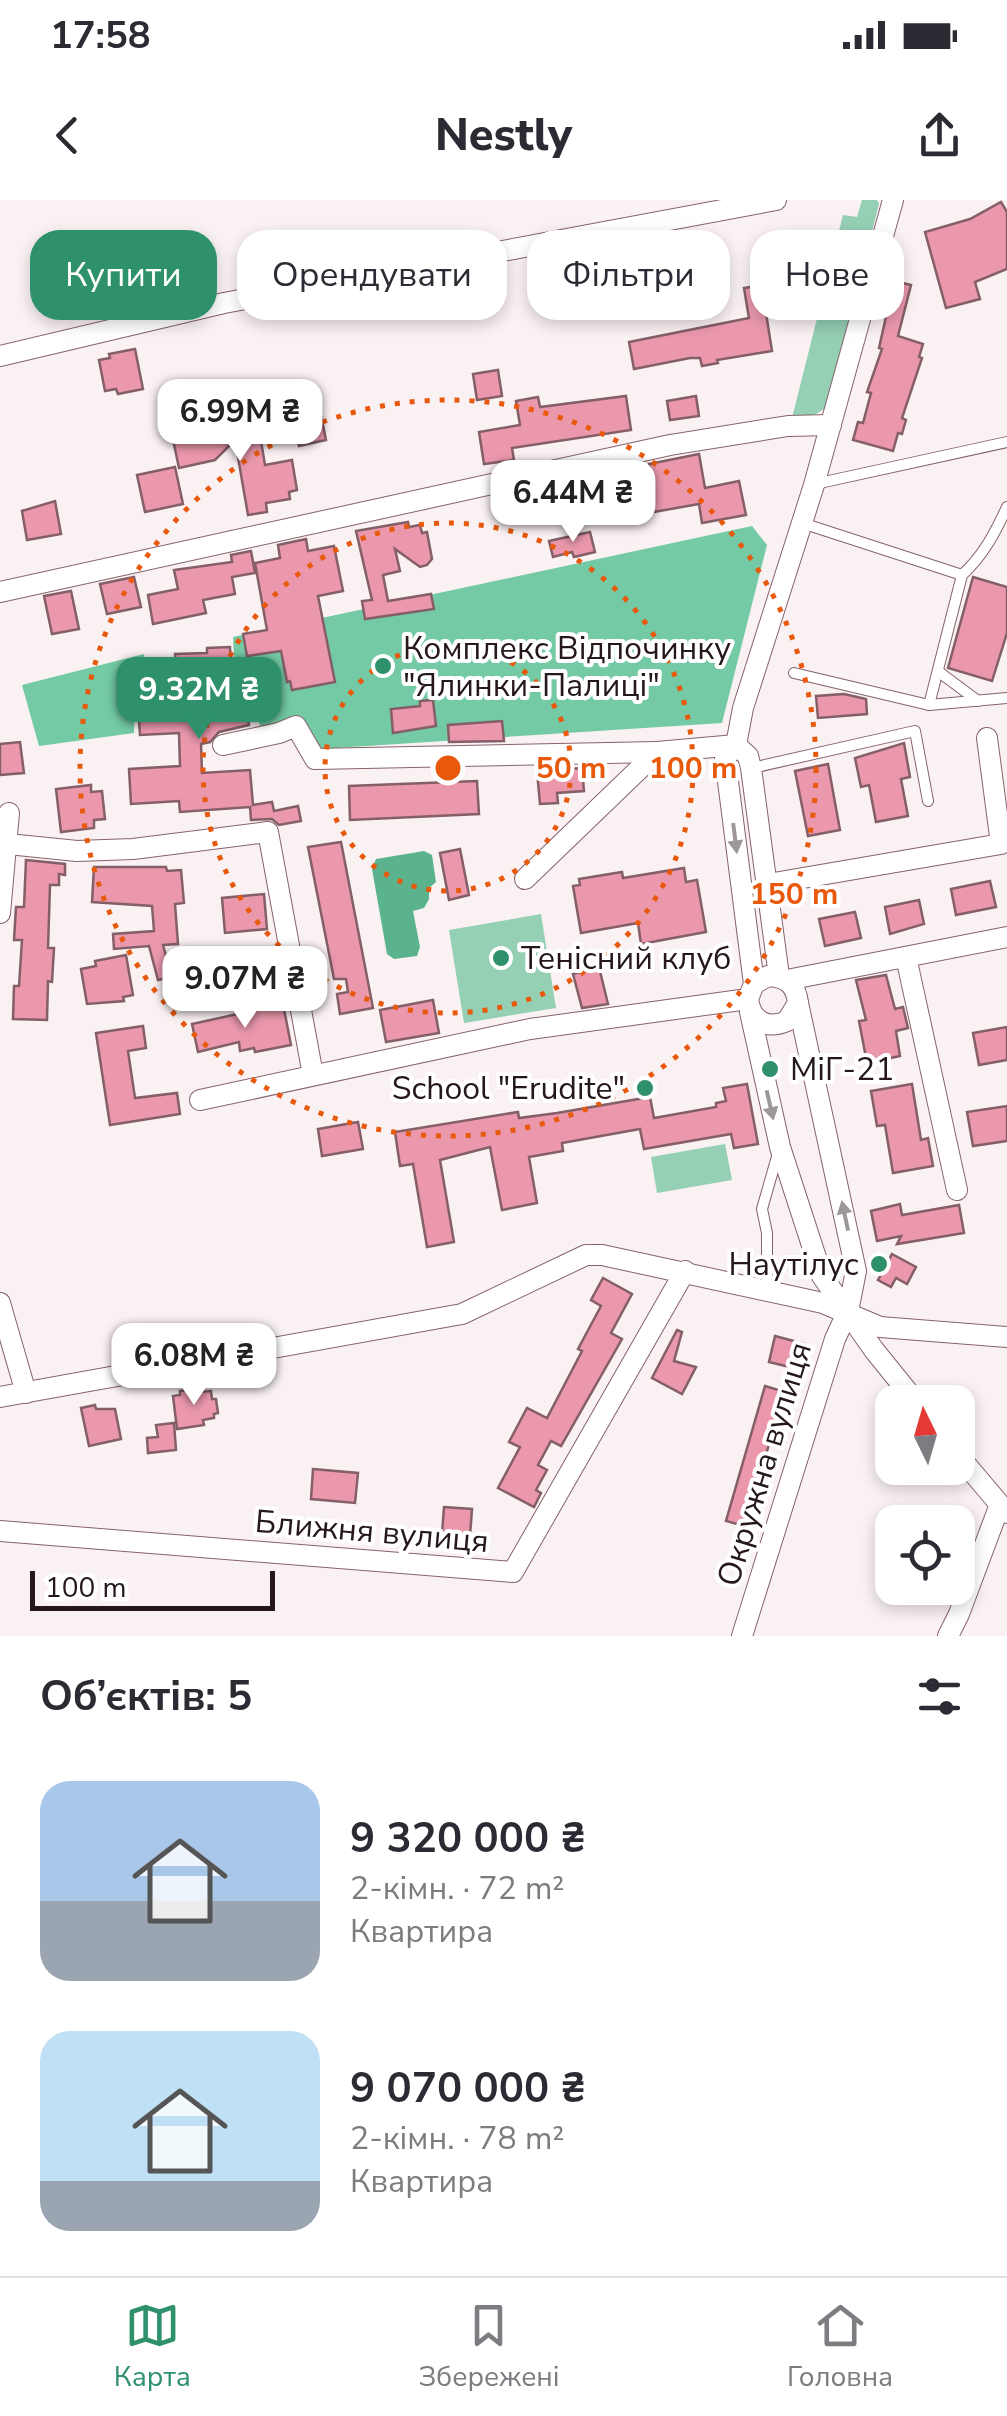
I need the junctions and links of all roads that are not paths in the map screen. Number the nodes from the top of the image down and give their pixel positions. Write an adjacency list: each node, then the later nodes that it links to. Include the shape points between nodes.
1 (776, 200): 3 (street, via 224,303)
2 (893, 200): 4 (street)
3 (0, 356)
4 (831, 425): 6 (street); 10 (street, via 670,445)
5 (1007, 442): 6 (lane)
6 (814, 485): 8 (street)
7 (1007, 507): 9 (lane)
8 (801, 522): 9 (lane); 18 (street)
9 (962, 575): 11 (lane)
10 (0, 592)
11 (939, 672): 14 (lane); 15 (lane)
12 (794, 673): 15 (lane)
13 (1007, 698): 14 (lane)
14 (978, 700): 15 (lane)
15 (929, 705)
16 (987, 738): 25 (street, via 1001,844)
17 (224, 745): 19 (street, via 296,726 314,759)
18 (736, 745): 19 (street); 20 (street); 29 (street, one-way to 29, via 725,758)
19 (657, 752): 24 (street)
20 (751, 768): 21 (lane, via 915,731); 25 (street)
21 (928, 801)
22 (8, 813): 23 (street)
23 (8, 844): 26 (street); 31 (street, via 133,850 268,832)
24 (525, 879)
25 (768, 884): 29 (street)
26 (0, 914)
27 (1007, 937): 28 (street)
28 (906, 957): 29 (street); 34 (street)
29 (763, 992): 30 (street, Окружна вулиця, via 794,986); 30 (street, via 778,1025); 31 (street, via 530,1029); 33 (street, one-way to 33)
30 (797, 1007): 38 (street, Окружна вулиця, one-way to 30, via 856,1271)
31 (313, 1075): 32 (street)
32 (200, 1100)
33 (780, 1147): 36 (lane, via 762,1209); 38 (street, via 822,1276)
34 (958, 1190)
35 (684, 1272): 36 (street); 41 (street, via 586,1256 462,1314); 45 (street, Ближня вулиця, via 513,1572)
36 (767, 1290): 38 (street)
37 (0, 1303): 41 (street)
38 (848, 1312): 39 (street, via 880,1327); 40 (street); 47 (street, Окружна вулиця)
39 (1005, 1342)
40 (903, 1385)
41 (26, 1393): 42 (street)
42 (0, 1397)
43 (975, 1476): 44 (street)
44 (1003, 1510): 46 (street)
45 (0, 1530)
46 (960, 1614): 48 (street); 49 (street)
47 (742, 1636)
48 (948, 1636)
49 (968, 1636)

